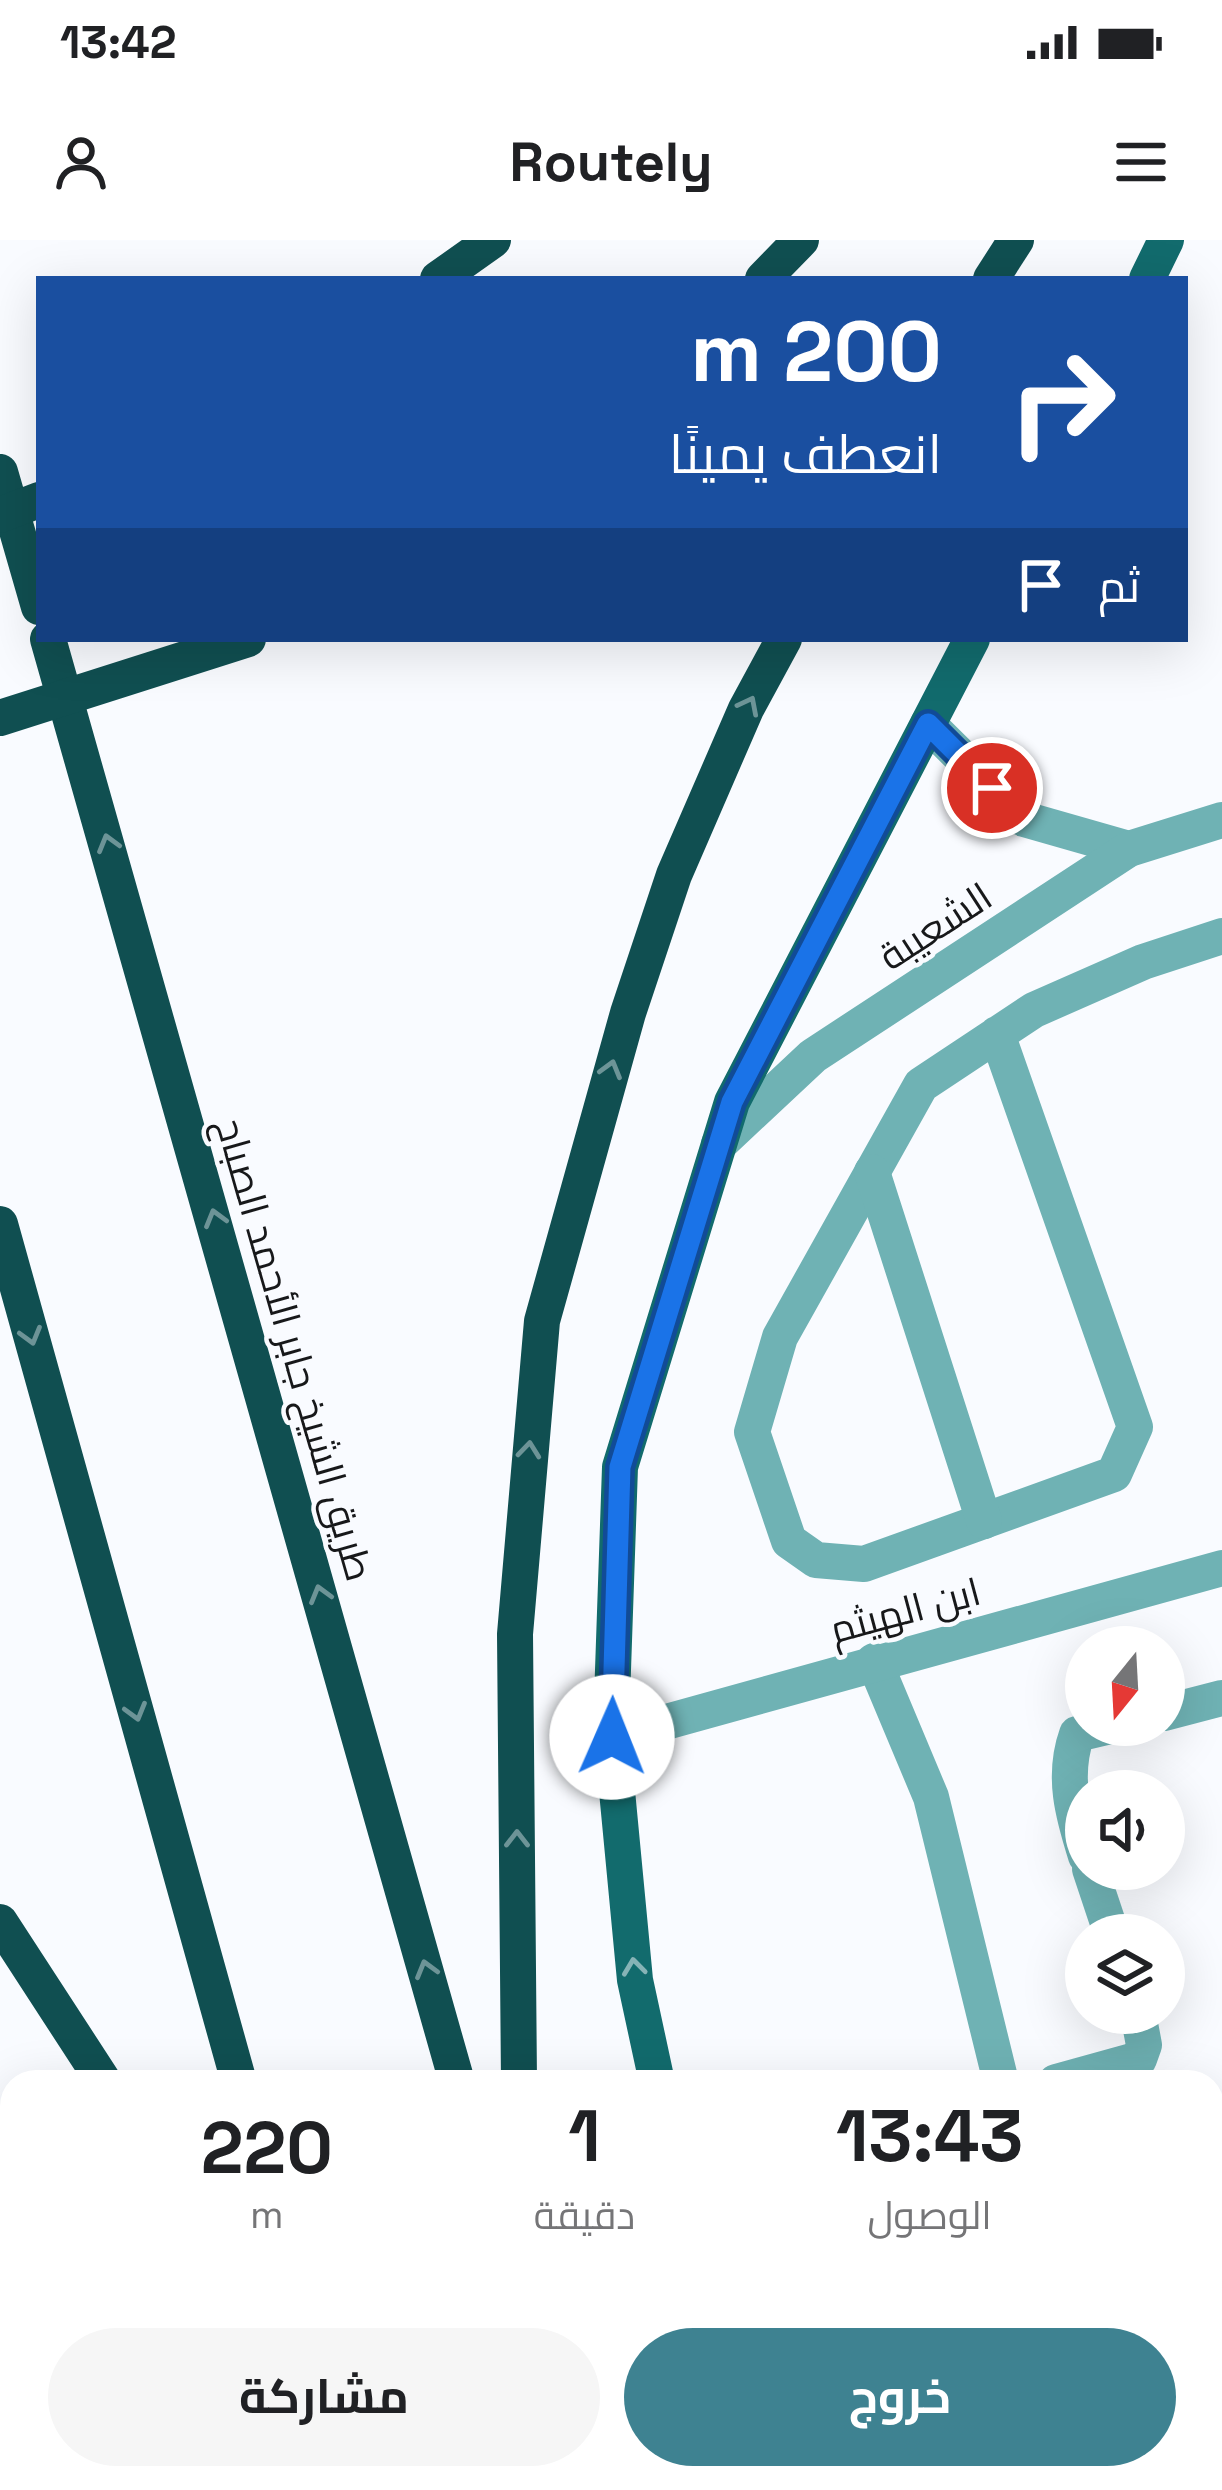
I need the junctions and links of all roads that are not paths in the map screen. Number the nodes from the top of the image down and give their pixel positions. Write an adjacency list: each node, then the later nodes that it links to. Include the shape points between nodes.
1 (493, 240): 5 (highway)
2 (801, 240): 6 (highway)
3 (1016, 240): 7 (highway)
4 (1166, 240): 8 (main road)
5 (442, 276)
6 (766, 276)
7 (994, 276)
8 (1148, 276)
9 (0, 472): 12 (highway)
10 (36, 501): 11 (highway, bridge)
11 (0, 515)
12 (36, 597)
13 (49, 642): 36 (highway, طريق الشيخ جابر الأحمد الصباح, one-way to 13)
14 (239, 642): 17 (highway, bridge)
15 (782, 642): 37 (highway, one-way to 15, via 515,1634 542,1321 674,875)
16 (970, 642): 18 (main road)
17 (0, 718)
18 (928, 724): 20 (street, via 1024,819); 23 (main road, via 732,1102)
19 (1222, 820): 20 (street, الشعيبة)
20 (1129, 849): 23 (street, الشعيبة, via 813,1056)
21 (1222, 936): 22 (street, via 1143,962)
22 (998, 1034): 24 (street, via 921,1084); 26 (street, via 1136,1427 1114,1474)
23 (719, 1144): 31 (main road, via 620,1467)
24 (872, 1172): 26 (street); 26 (street, via 780,1337 752,1432 789,1541 816,1560 864,1564)
25 (0, 1223): 35 (highway, one-way to 35)
26 (984, 1521)
27 (1222, 1568): 28 (street, ابن الهيثم)
28 (874, 1661): 31 (street, ابن الهيثم); 39 (street, via 931,1796)
29 (1222, 1698): 30 (street)
30 (1185, 1708)
31 (612, 1737): 38 (main road, one-way to 31, via 635,1980)
32 (0, 1922): 34 (highway)
33 (1142, 2034): 40 (street, via 1139,2059)
34 (96, 2070)
35 (236, 2070)
36 (454, 2070)
37 (519, 2070)
38 (654, 2070)
39 (998, 2070)
40 (1100, 2070)

